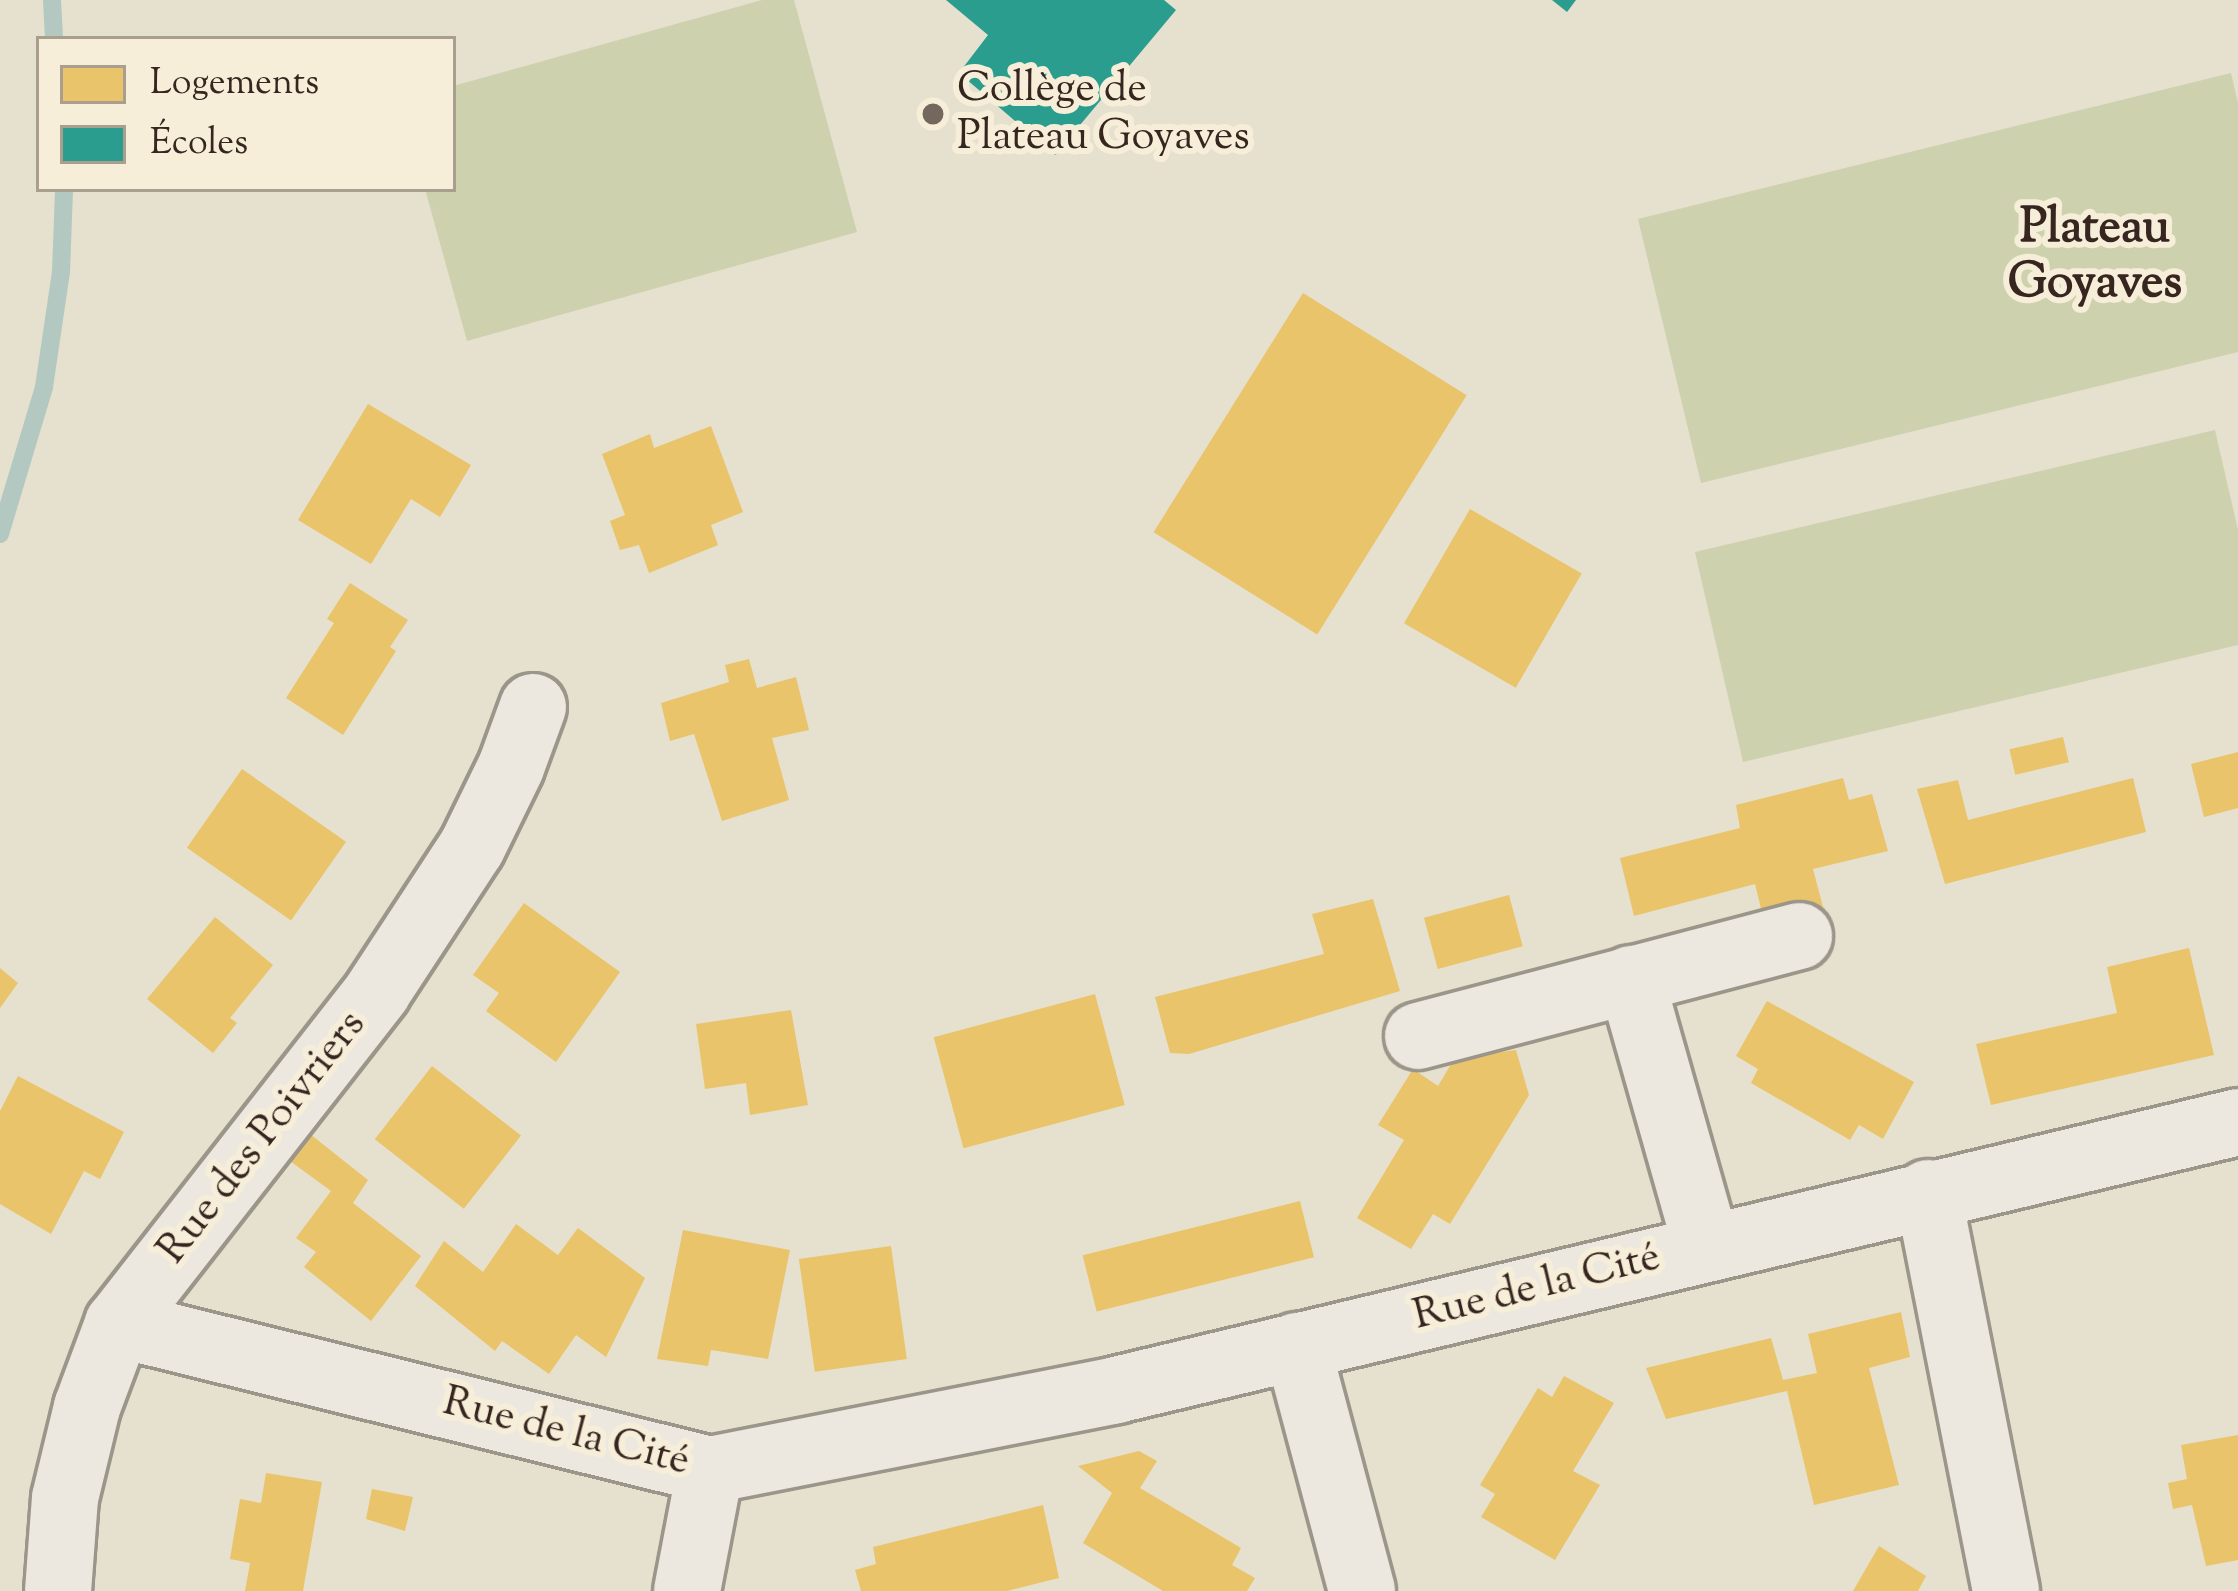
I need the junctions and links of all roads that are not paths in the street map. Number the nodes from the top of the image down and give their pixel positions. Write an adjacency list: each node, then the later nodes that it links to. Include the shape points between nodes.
1 (532, 707): 8 (street, Rue des Poivriers, via 472,847 377,992)
2 (1799, 936): 3 (street)
3 (1631, 979): 4 (street); 7 (street, Rue de la Cité)
4 (1418, 1036)
5 (2238, 1122): 6 (street, Rue de la Cité)
6 (1928, 1193): 7 (street, Rue de la Cité); 14 (street)
7 (1707, 1247): 9 (street, Rue de la Cité)
8 (118, 1324): 10 (street, Rue de la Cité); 11 (street, Rue des Poivriers, via 86,1407 65,1498)
9 (1298, 1346): 10 (street, Rue de la Cité); 13 (street)
10 (710, 1470): 12 (street)
11 (58, 1591)
12 (687, 1591)
13 (1362, 1591)
14 (2006, 1591)

